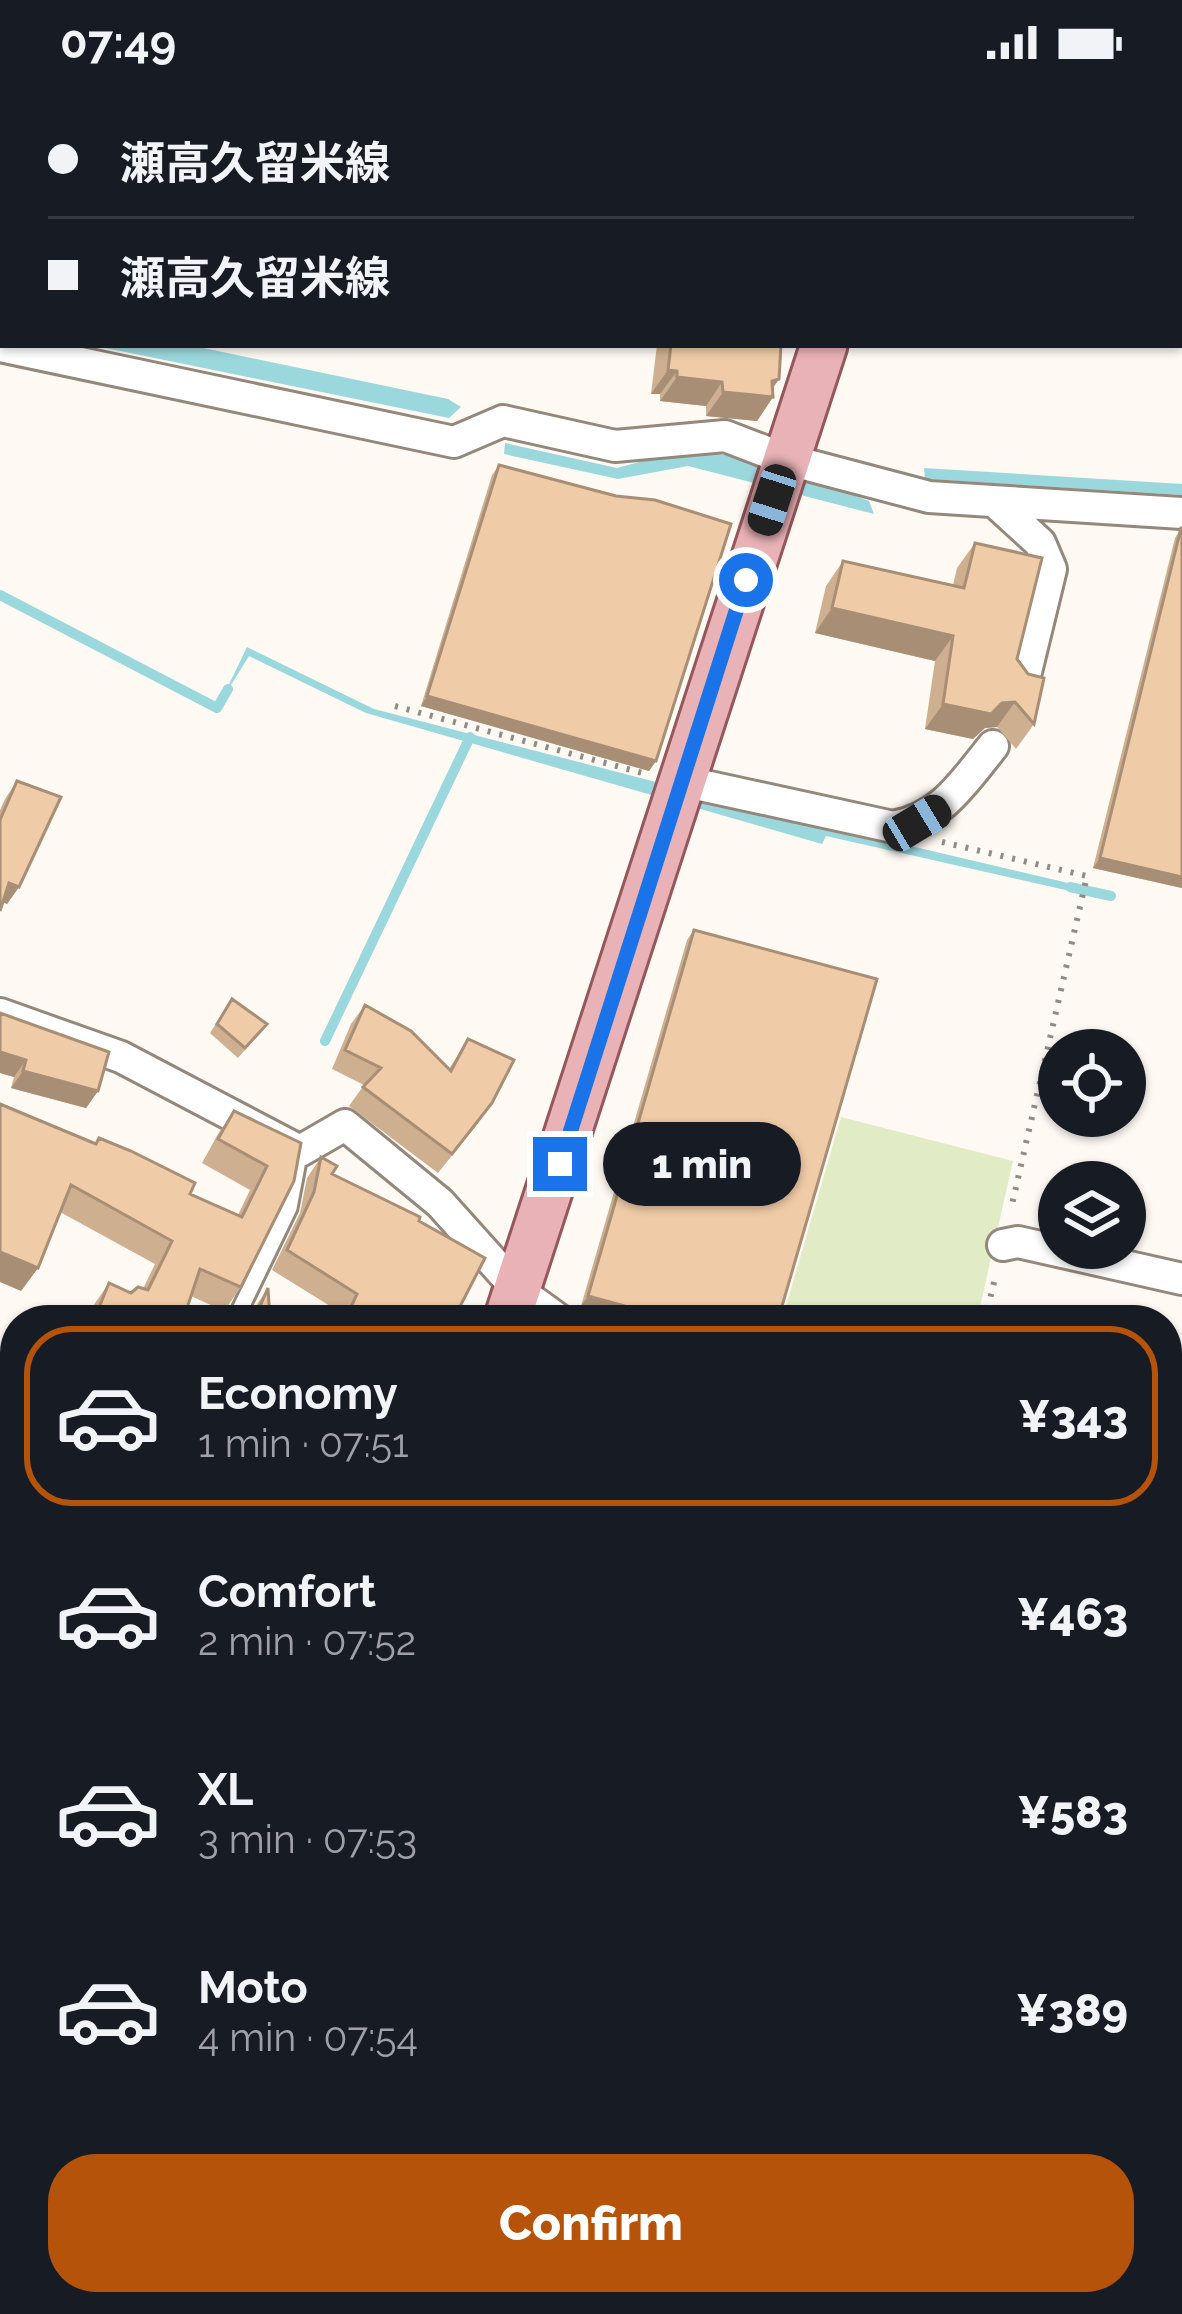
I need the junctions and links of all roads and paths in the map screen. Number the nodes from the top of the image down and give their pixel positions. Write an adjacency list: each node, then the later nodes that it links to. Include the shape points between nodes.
1 (9, 348): 3 (street, via 454,442 503,421 615,446 725,436)
2 (823, 348): 3 (main road)
3 (785, 459): 4 (street, via 929,496); 9 (main road)
4 (994, 501): 5 (street); 6 (street, via 1040,543 1051,569)
5 (1182, 513)
6 (1023, 684)
7 (395, 706): 9 (path)
8 (993, 746): 10 (street, via 944,806)
9 (682, 781): 10 (street); 17 (main road)
10 (893, 826): 13 (path, via 1087,876)
11 (0, 1014): 12 (street, via 121,1057)
12 (299, 1151): 15 (lane, via 289,1208); 16 (street, via 345,1125 440,1203)
13 (1003, 1245): 14 (street); 18 (path)
14 (1182, 1279)
15 (242, 1305)
16 (512, 1305)
17 (513, 1305)
18 (989, 1305)

